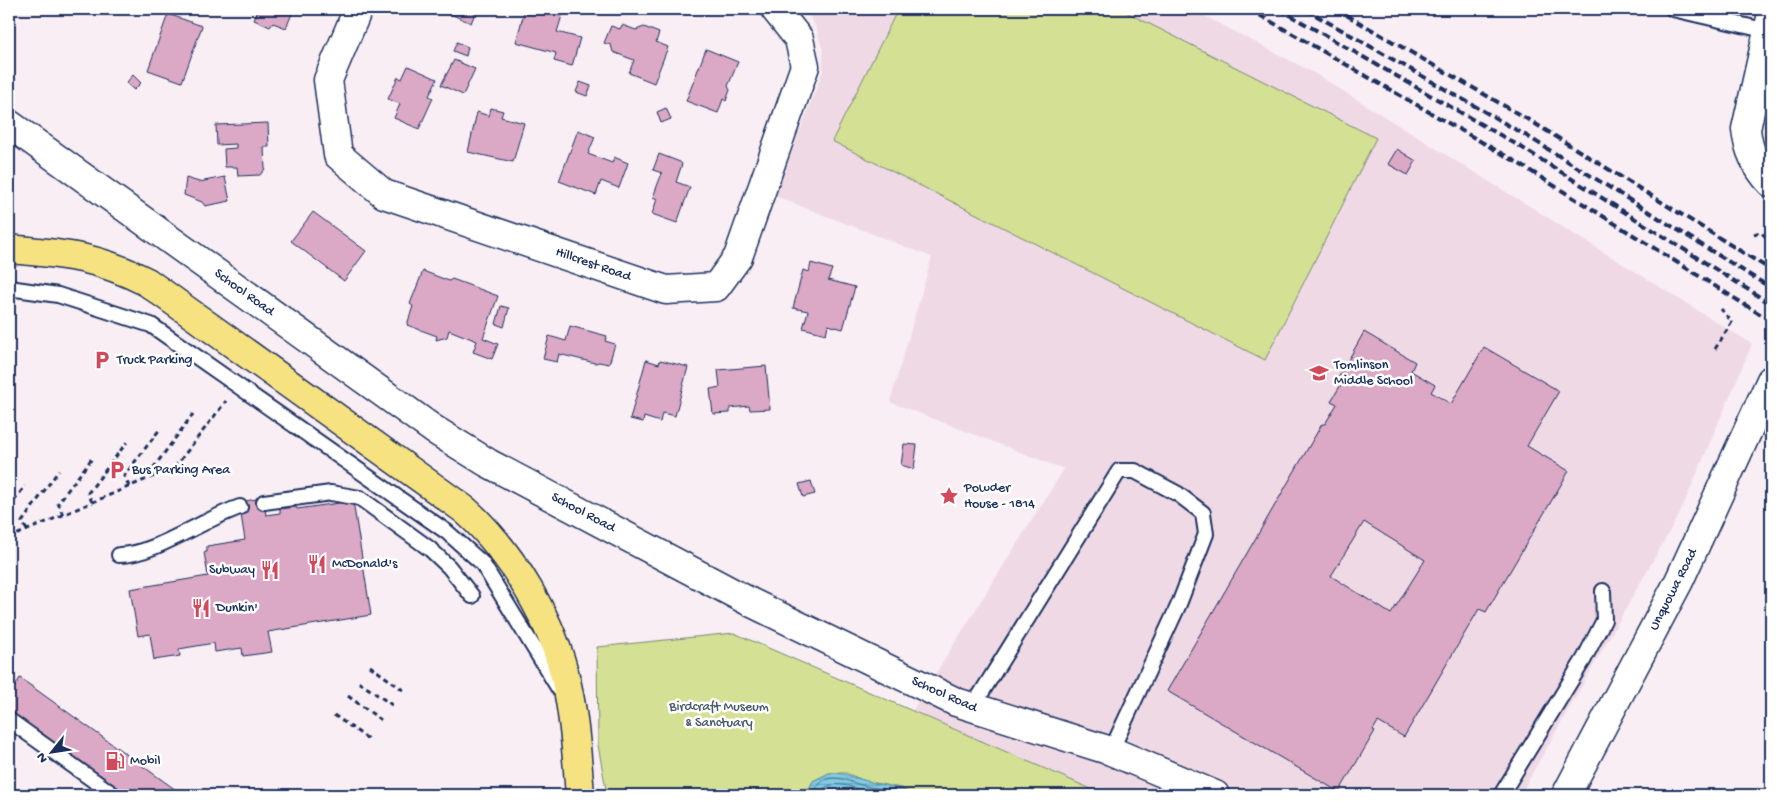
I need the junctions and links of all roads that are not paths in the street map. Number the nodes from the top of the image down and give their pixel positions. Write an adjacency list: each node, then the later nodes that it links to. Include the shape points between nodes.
1 (358, 9): 2 (street, Hillcrest Road, via 328,80 338,155 384,194 666,290 716,287 738,257 805,66 799,39)
2 (775, 9)
3 (1673, 9): 4 (lane)
4 (1770, 24): 6 (street, via 1746,129 1752,158)
5 (9, 124): 15 (street, School Road, via 433,428 488,463 752,603)
6 (1771, 183)
7 (9, 248): 16 (highway, via 81,256 147,282 465,510 503,550 536,605 560,658)
8 (9, 288): 16 (lane, via 58,294 152,325 447,532 482,563)
9 (1771, 380): 23 (street, Unquowa Road, via 1679,581)
10 (264, 502): 14 (lane, via 331,492 360,498 430,549)
11 (240, 507): 12 (lane, via 218,514 148,548)
12 (119, 555)
13 (1603, 591): 22 (lane, via 1604,620)
14 (472, 596)
15 (972, 708): 18 (street, School Road); 18 (lane, via 1118,472 1135,471 1178,494 1203,513 1206,534 1179,604)
16 (572, 711): 20 (highway)
17 (9, 720): 19 (lane)
18 (1111, 751): 21 (street, School Road)
19 (114, 795)
20 (580, 795)
21 (1215, 795)
22 (1502, 795)
23 (1566, 795)

